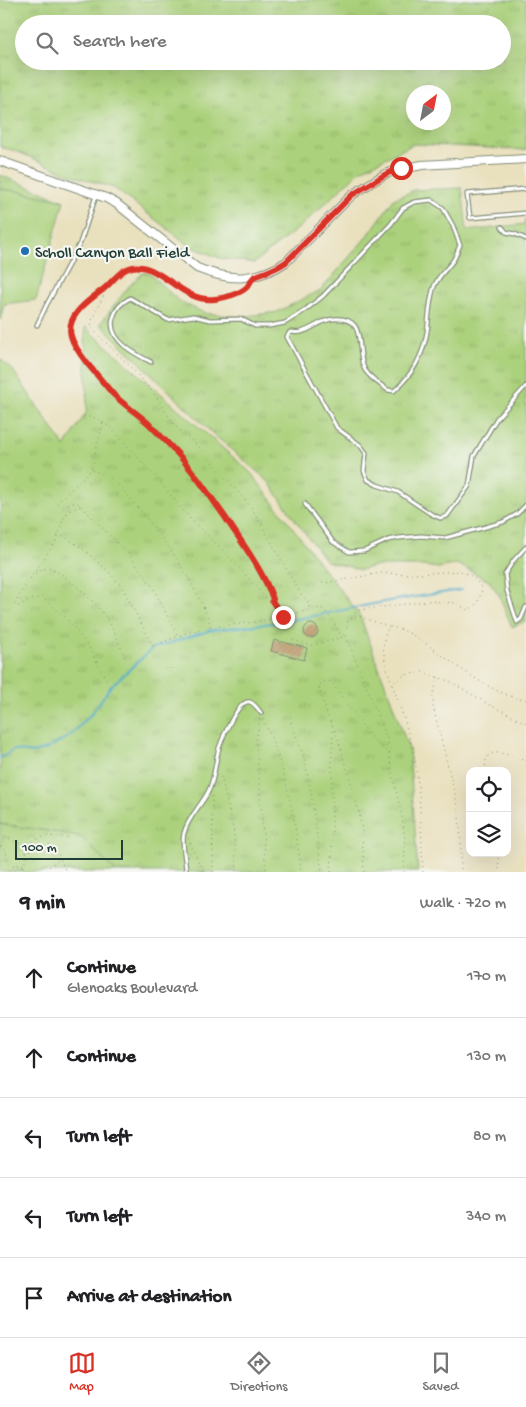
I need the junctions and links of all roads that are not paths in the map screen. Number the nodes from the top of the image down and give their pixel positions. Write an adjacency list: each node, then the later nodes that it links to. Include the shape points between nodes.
1 (526, 159): 4 (street, via 422,165 386,174 352,195 286,262 274,270 254,276 228,277 197,268 118,204)
2 (0, 161): 4 (street)
3 (526, 189): 5 (lane, via 467,194 470,218)
4 (97, 193): 8 (lane, via 80,243)
5 (526, 213)
6 (502, 227): 7 (lane, via 506,232)
7 (526, 239)
8 (37, 324)
9 (151, 362): 10 (lane, via 119,341 112,331 114,314 120,304 130,298 168,320 193,316 210,320 241,319 255,326 285,323 323,296 392,224 403,208 414,202 431,200 444,208 460,245 433,290 422,355 398,387 388,390 365,370 356,325 334,319 319,322 301,332 290,332 287,337 337,428 366,453 364,472 368,480 398,492 440,518 448,516 470,486 474,456 497,418)
10 (526, 386)
11 (305, 504): 12 (lane, via 333,542 349,552 399,538 445,538 503,522)
12 (526, 505)
13 (526, 547): 14 (lane, via 505,574 516,622)
14 (526, 607)
15 (261, 713): 16 (lane, via 250,702 245,703 225,734 210,790 185,831)
16 (186, 872)

